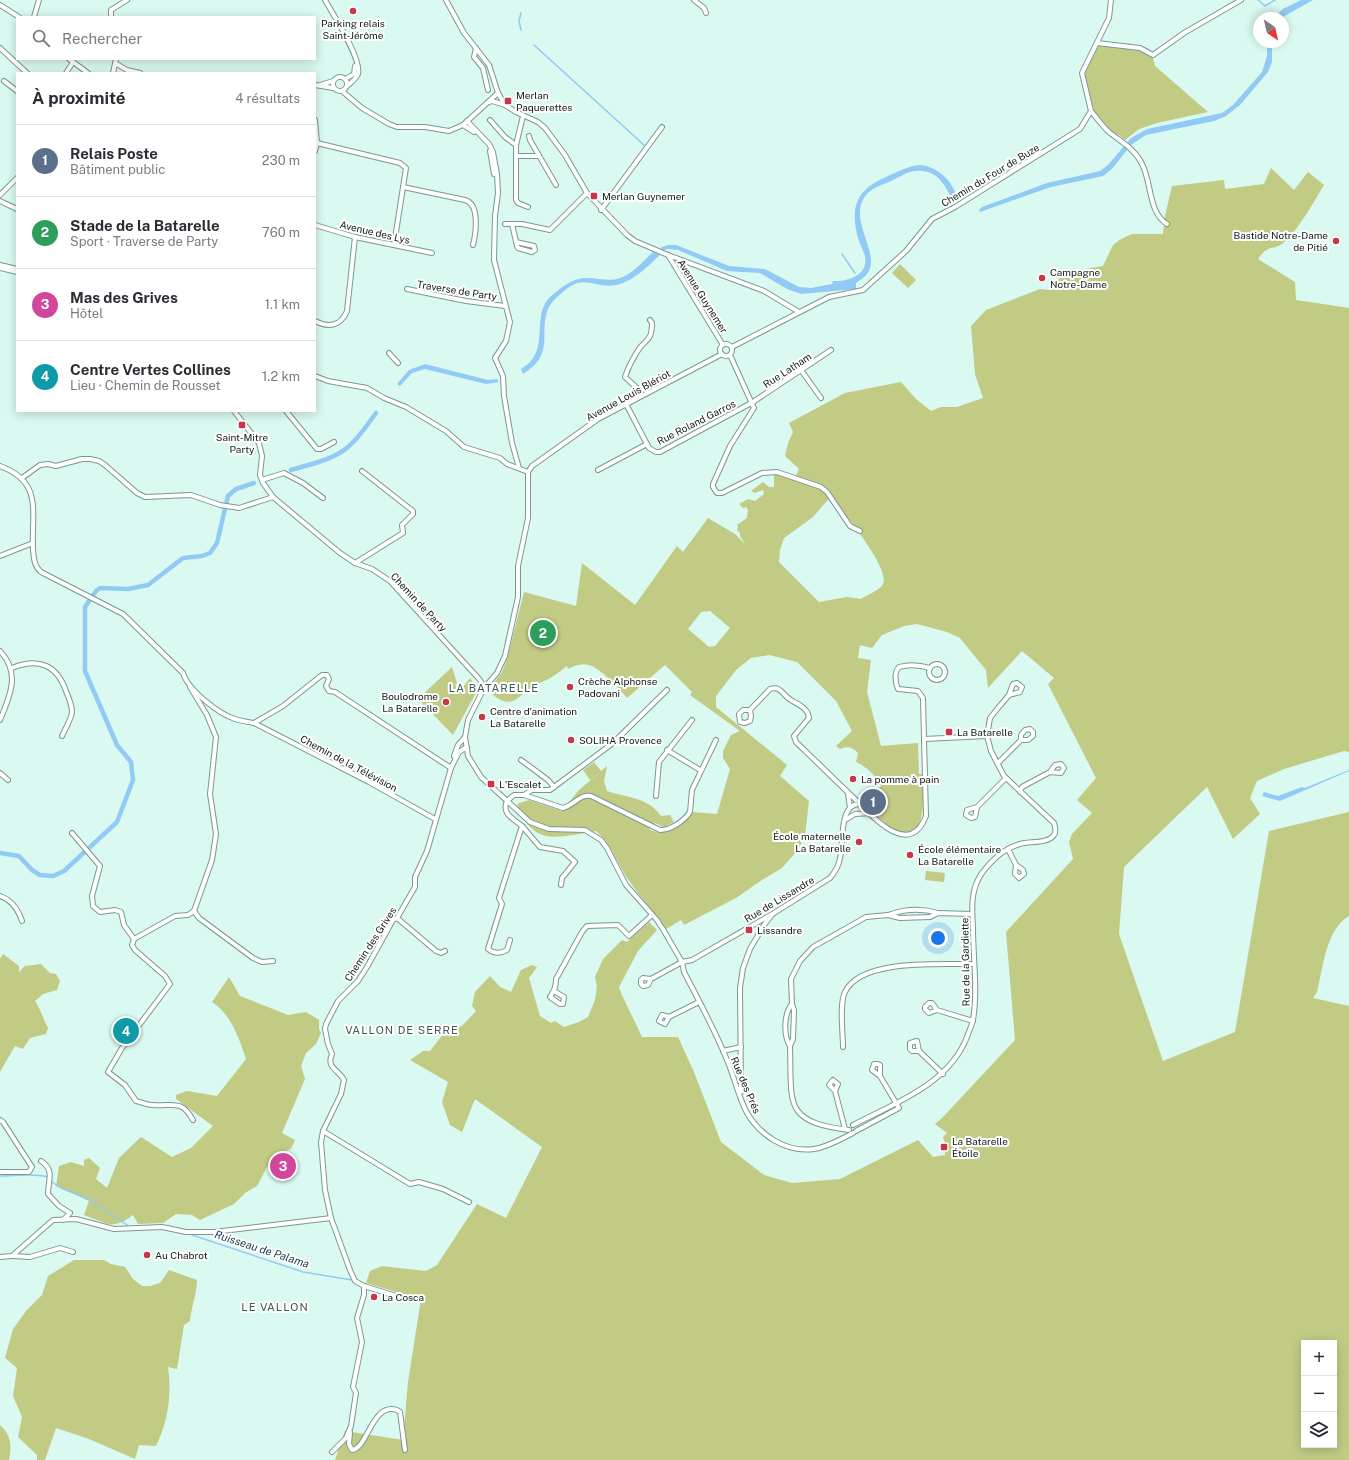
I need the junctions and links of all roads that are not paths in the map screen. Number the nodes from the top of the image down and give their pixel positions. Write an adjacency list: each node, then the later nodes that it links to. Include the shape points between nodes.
1 (39, 0): 11 (street)
2 (127, 0): 12 (street, via 111,10)
3 (325, 0): 18 (street, via 348,40)
4 (446, 0): 15 (street)
5 (694, 0): 9 (street)
6 (1111, 0): 13 (street, via 1109,18)
7 (1241, 0): 13 (street, via 1184,32 1153,54 1140,48)
8 (0, 5): 10 (street)
9 (706, 13)
10 (16, 16)
11 (34, 16)
12 (111, 16)
13 (1097, 43): 36 (street, via 1082,73)
14 (0, 48): 19 (street)
15 (476, 48): 31 (street, via 474,57 483,68); 33 (street, via 491,70)
16 (71, 61): 20 (street); 21 (street)
17 (115, 61): 22 (street); 23 (street, via 127,70)
18 (356, 63): 24 (street, via 354,74); 28 (street, via 358,74)
19 (26, 72)
20 (66, 72)
21 (87, 72)
22 (113, 72)
23 (136, 72)
24 (345, 79): 26 (street, via 338,77); 28 (street)
25 (4, 81): 30 (street)
26 (333, 81): 27 (street); 29 (street)
27 (317, 85): 29 (street)
28 (347, 86): 32 (street)
29 (333, 88): 32 (street)
30 (16, 90)
31 (488, 90)
32 (342, 92): 40 (street, via 362,108 397,127 425,127 449,131)
33 (498, 93): 34 (street); 35 (street)
34 (488, 103): 35 (street, via 492,101); 39 (street)
35 (505, 105): 37 (street)
36 (1091, 111): 61 (street, via 1142,163 1158,218); 74 (street, Chemin du Four de Buze, via 1075,134 932,219 907,250 865,289 829,297)
37 (524, 116): 45 (street); 52 (street, via 545,128 565,155)
38 (490, 120): 45 (street, via 505,137)
39 (468, 121): 40 (street); 54 (street, Traverse de Party, via 493,152 497,174)
40 (463, 125): 54 (street, Traverse de Party, via 484,141 490,152)
41 (662, 128): 58 (street)
42 (316, 132): 44 (street)
43 (529, 136): 48 (street)
44 (317, 143): 46 (street); 51 (street, via 400,163 406,168)
45 (516, 144): 47 (street)
46 (316, 147)
47 (516, 156): 48 (street); 56 (street, via 516,200)
48 (539, 156): 50 (street)
49 (16, 179): 53 (street)
50 (556, 185)
51 (403, 188): 65 (street); 66 (street, via 472,203 475,237)
52 (587, 193): 58 (street); 60 (street, via 550,230)
53 (0, 195)
54 (496, 200): 73 (street, Traverse de Party, via 494,260)
55 (0, 201): 57 (street)
56 (528, 207)
57 (16, 209)
58 (601, 210): 68 (street, via 627,235)
59 (505, 224): 60 (street)
60 (512, 224): 64 (street)
61 (1167, 224)
62 (316, 225): 63 (street, Avenue des Lys)
63 (355, 237): 65 (street, Avenue des Lys); 76 (street, via 348,311 334,325)
64 (516, 242)
65 (394, 245): 67 (street, Avenue des Lys)
66 (473, 245)
67 (432, 253)
68 (666, 254): 74 (street, via 764,291); 77 (street, Avenue Guynemer)
69 (0, 267): 70 (street); 71 (street)
70 (16, 269)
71 (16, 272)
72 (407, 289): 73 (street, Traverse de Party)
73 (505, 306): 95 (street, Traverse de Party, via 510,322 506,341 495,358 503,376 512,443)
74 (799, 312): 78 (street)
75 (650, 320): 86 (street, via 651,337 637,351 625,377)
76 (316, 321)
77 (723, 345): 78 (street); 81 (street, via 720,350)
78 (734, 347): 82 (street)
79 (831, 350): 84 (street, Rue Latham)
80 (389, 353): 83 (street)
81 (722, 354): 82 (street); 86 (street, Avenue Louis Blériot)
82 (730, 355): 88 (street)
83 (398, 363)
84 (801, 370): 87 (street); 88 (street, Rue Latham)
85 (316, 376): 95 (street, via 367,388 446,431 464,447 500,458 507,464)
86 (642, 395): 89 (street, Avenue Louis Blériot)
87 (821, 398)
88 (753, 402): 93 (street, Rue Roland Garros, via 660,452 652,450); 103 (street, via 754,408 730,446 714,484 714,490 722,493 762,473 777,472 821,487 850,526)
89 (626, 404): 93 (street, Rue Roland Garros); 98 (street, Avenue Louis Blériot, via 598,419 532,466)
90 (235, 412): 100 (street, Chemin de Party, via 259,443)
91 (287, 412): 92 (street, via 317,449)
92 (334, 442)
93 (647, 444): 96 (street)
94 (0, 466): 99 (street)
95 (519, 468): 98 (street)
96 (598, 470)
97 (362, 471): 106 (street, via 395,495 413,511 413,514 402,525 403,532)
98 (528, 472): 111 (street, via 528,518 518,566 518,597 505,656 497,673)
99 (22, 478): 101 (street, via 40,465 56,466 90,459 105,465 145,497 191,495 220,505 239,508); 104 (street, via 33,499)
100 (262, 482): 101 (street, Chemin de Party); 102 (street, via 284,473)
101 (273, 497): 106 (street, Chemin de Party)
102 (324, 498)
103 (860, 531)
104 (33, 543): 105 (street); 110 (street, via 36,567 41,572 123,614 183,673)
105 (0, 556)
106 (355, 563): 111 (street, Chemin de Party, via 372,569 390,581 480,680)
107 (0, 651): 108 (street)
108 (12, 668): 115 (street, via 11,690); 118 (street, via 39,663 51,668 60,676 72,710)
109 (930, 668): 121 (street, via 903,666 896,672 898,689 918,691 923,698)
110 (190, 687): 117 (street, Chemin de la Télévision, via 234,719); 155 (street, via 207,715 216,737 210,794 216,834 212,860)
111 (484, 688): 120 (street, Chemin des Grives, via 468,720)
112 (667, 690): 135 (street, via 613,743)
113 (1009, 695): 119 (street, via 990,718)
114 (750, 710): 136 (street, via 774,687 798,703 809,714 809,718 794,736 796,742)
115 (0, 720)
116 (692, 720): 125 (street)
117 (254, 724): 129 (street, via 283,706 322,675 327,675 327,688); 147 (street, Chemin de la Télévision, via 370,782)
118 (62, 736)
119 (987, 736): 121 (street); 128 (street)
120 (465, 737): 124 (street, Chemin des Grives); 127 (street, Chemin des Grives, via 458,745)
121 (924, 739): 145 (street, via 926,816 922,825 916,831 906,834 895,833)
122 (716, 740): 130 (street)
123 (1021, 740): 128 (street)
124 (467, 747): 127 (street, Chemin des Grives, via 461,749); 140 (street, Rue des Prés, via 468,756 476,772)
125 (667, 750): 130 (street); 139 (street, via 659,762)
126 (521, 760): 135 (street)
127 (453, 763): 129 (street, Chemin des Grives)
128 (998, 763): 133 (street)
129 (451, 768): 147 (street, Chemin des Grives)
130 (700, 770): 138 (street, via 692,790 690,812 677,824 664,830 591,796 580,797 570,806 563,808)
131 (1050, 772): 137 (street, via 1022,787)
132 (0, 774): 134 (street)
133 (1006, 778): 137 (street); 142 (street)
134 (8, 780)
135 (554, 787): 138 (street, via 548,792 532,790)
136 (848, 792): 141 (street); 143 (street)
137 (1020, 792): 151 (street, Rue de la Gardiette, via 1054,823 1056,830 1049,839)
138 (524, 795): 140 (street, via 514,795)
139 (656, 796)
140 (507, 801): 149 (street, via 506,813); 160 (street, Rue des Prés, via 530,822 540,827 585,830 593,834 607,848 626,885)
141 (861, 805): 143 (street); 144 (street); 145 (street)
142 (977, 807)
143 (850, 808): 146 (street); 148 (street, Rue de Lissandre)
144 (861, 813): 145 (street); 146 (street)
145 (870, 813)
146 (855, 814): 148 (street)
147 (435, 819): 161 (street, Chemin des Grives, via 414,887)
148 (845, 820): 156 (street, Rue de Lissandre, via 841,830 840,859 830,878)
149 (522, 826): 153 (street, via 540,847 563,851 575,862 562,878); 164 (street, via 500,898 502,904 488,949 498,953 504,952)
150 (72, 833): 163 (street, via 100,866 92,896 93,906 100,912 121,912 124,925)
151 (1008, 849): 152 (street); 159 (street, Rue de la Gardiette, via 1000,853 973,888)
152 (1016, 865)
153 (561, 885)
154 (0, 896): 162 (street, via 17,908)
155 (194, 911): 163 (street, via 188,915 175,916); 166 (street, via 199,918 254,958 266,963)
156 (774, 913): 167 (street, Rue de Lissandre, via 692,960); 177 (street, via 757,937 743,968 740,988)
157 (938, 913): 158 (street, via 930,910); 158 (street, via 923,918 900,918); 159 (street)
158 (888, 914): 172 (street, via 866,916 813,947 800,960 792,980)
159 (972, 914): 168 (street, Rue de la Gardiette)
160 (652, 915): 167 (street, Rue des Prés); 170 (street, via 630,936 618,925 587,926 556,979)
161 (397, 918): 165 (street, via 436,951); 189 (street, Chemin des Grives, via 393,920 358,981 338,1001 326,1024 332,1054 331,1066 341,1075 344,1082)
162 (22, 921)
163 (134, 939): 187 (street, via 134,950 165,976 170,984 122,1048 108,1072 125,1085 136,1101 152,1105 180,1106)
164 (510, 940)
165 (445, 951)
166 (273, 961)
167 (682, 962): 169 (street, Rue de Lissandre); 171 (street, Rue des Prés, via 684,972)
168 (973, 964): 175 (street, Rue de la Gardiette); 178 (street, via 894,966 867,973 854,980 844,993)
169 (651, 979)
170 (554, 991)
171 (699, 1002): 174 (street); 180 (street, Rue des Prés)
172 (792, 1004): 176 (street, via 793,1039); 176 (street, via 787,1010 786,1040)
173 (938, 1010): 175 (street)
174 (669, 1017)
175 (973, 1021): 181 (street, Rue de la Gardiette, via 962,1049)
176 (790, 1046): 190 (street, via 792,1100 798,1111 805,1119 816,1124)
177 (741, 1047): 180 (street); 184 (street)
178 (843, 1047)
179 (919, 1051): 181 (street)
180 (723, 1052): 184 (street, Rue des Prés)
181 (943, 1074): 185 (street, Rue de la Gardiette)
182 (880, 1076): 185 (street)
183 (835, 1091): 190 (street)
184 (741, 1095): 190 (street, Rue des Prés, via 745,1109 763,1133 790,1148 815,1149 844,1138)
185 (896, 1102): 188 (street, Rue de la Gardiette); 190 (street, via 899,1108)
186 (0, 1120): 192 (street, via 32,1167 24,1174)
187 (193, 1120)
188 (853, 1125): 190 (street, Rue des Prés); 190 (street, via 856,1127)
189 (323, 1131): 193 (street, via 410,1184 419,1182 443,1189); 194 (street, Chemin des Grives, via 320,1142)
190 (851, 1131)
191 (41, 1161): 195 (street, via 49,1167 51,1177 48,1194 70,1213)
192 (0, 1172)
193 (469, 1202)
194 (331, 1218): 195 (street, via 214,1232 186,1232 162,1227 114,1229 76,1219); 199 (street, Chemin des Grives, via 353,1278)
195 (63, 1220): 197 (street, via 49,1221)
196 (73, 1252): 197 (street, via 60,1248 30,1256)
197 (12, 1256): 198 (street)
198 (0, 1257)
199 (364, 1286): 200 (street); 201 (street, via 357,1318 362,1342 353,1387 356,1393)
200 (403, 1298)
201 (351, 1426): 202 (street, via 349,1444 352,1450 360,1448 376,1419 388,1410 398,1410); 203 (street, via 346,1438)
202 (405, 1450)
203 (332, 1452)

